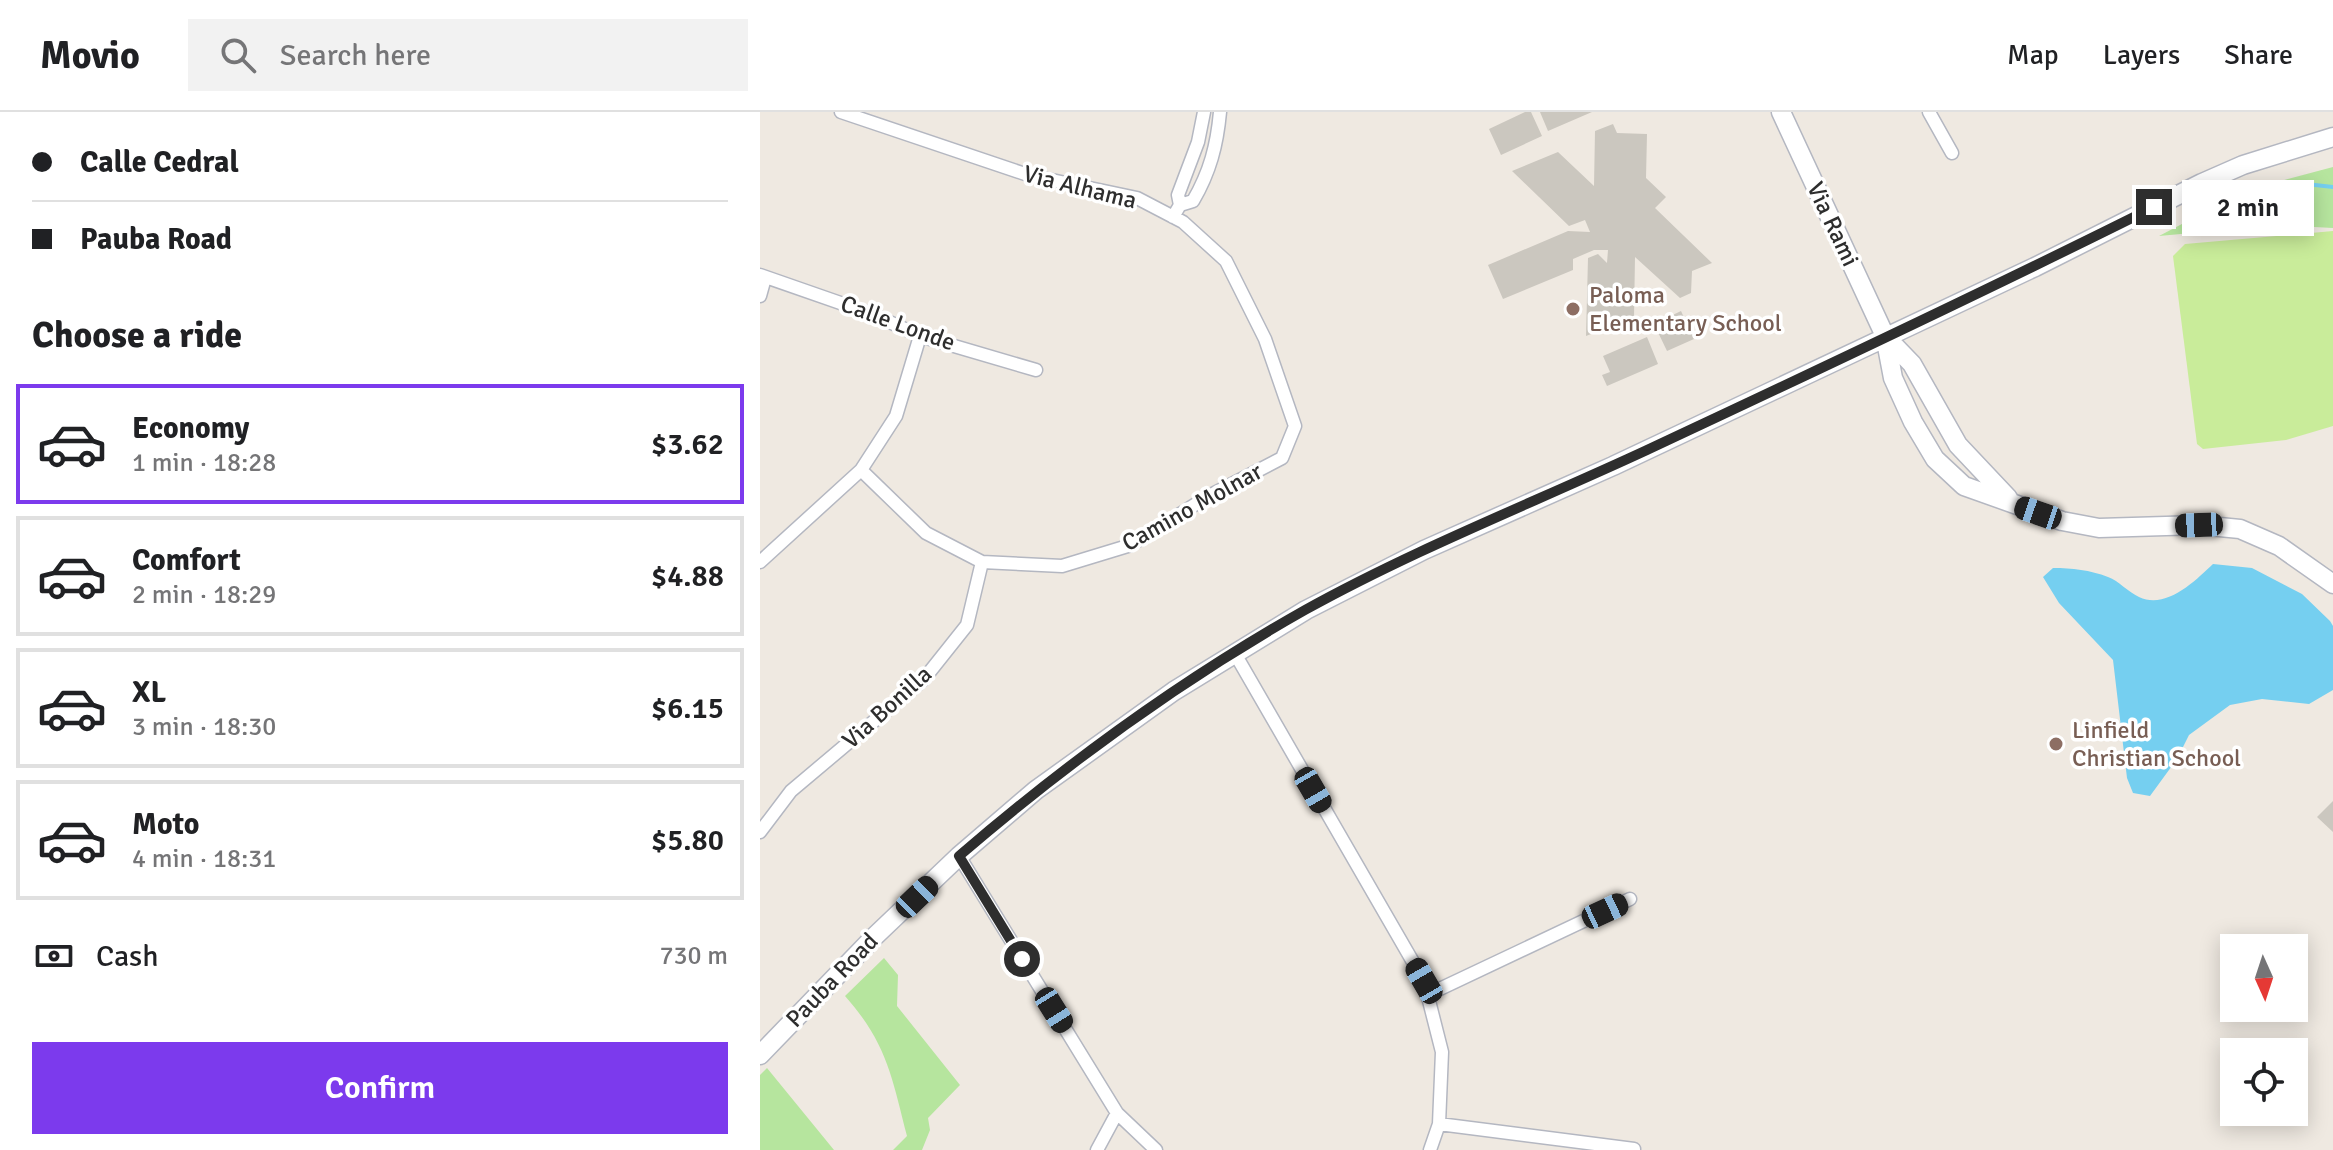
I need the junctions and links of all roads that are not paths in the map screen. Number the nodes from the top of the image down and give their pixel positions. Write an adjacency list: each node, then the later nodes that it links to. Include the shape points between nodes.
1 (841, 112): 9 (street, Via Alhama, via 1028,175 1137,198)
2 (1204, 112): 8 (street, via 1178,195)
3 (1220, 112): 8 (street, via 1217,146 1205,180 1193,201)
4 (1781, 112): 13 (main road, Via Rami)
5 (1929, 112): 7 (street)
6 (2333, 137): 13 (main road, Pauba Road, via 2202,183)
7 (1952, 153)
8 (1180, 205): 9 (street)
9 (1173, 217): 15 (street, Via Alhama, via 1226,261 1265,339)
10 (763, 276): 11 (street); 12 (street, Calle Londe)
11 (760, 296)
12 (920, 336): 14 (street, Calle Londe); 16 (street, via 896,416)
13 (1885, 336): 17 (main road, via 1912,364 1958,445); 17 (main road, via 1893,378 1935,459 1964,486); 21 (main road, Pauba Road, via 1385,569)
14 (1036, 370)
15 (1295, 426): 19 (street, Camino Molnar, via 1282,458 1131,545 1062,566)
16 (861, 470): 18 (street); 19 (street, Camino Molnar, via 926,533)
17 (2014, 505): 20 (main road, via 2099,528 2240,529 2279,546)
18 (760, 562)
19 (982, 562): 22 (street, Via Bonilla, via 967,625 924,679 791,791)
20 (2333, 584)
21 (1234, 652): 23 (main road, Pauba Road, via 1079,756); 25 (street, via 1424,981)
22 (760, 832)
23 (959, 856): 26 (main road, Pauba Road); 27 (street)
24 (1630, 899): 25 (street)
25 (1427, 995): 28 (street, via 1442,1052)
26 (760, 1055)
27 (1117, 1113): 30 (street); 31 (street)
28 (1439, 1124): 29 (street); 32 (street)
29 (1634, 1149)
30 (1097, 1150)
31 (1156, 1150)
32 (1430, 1150)

